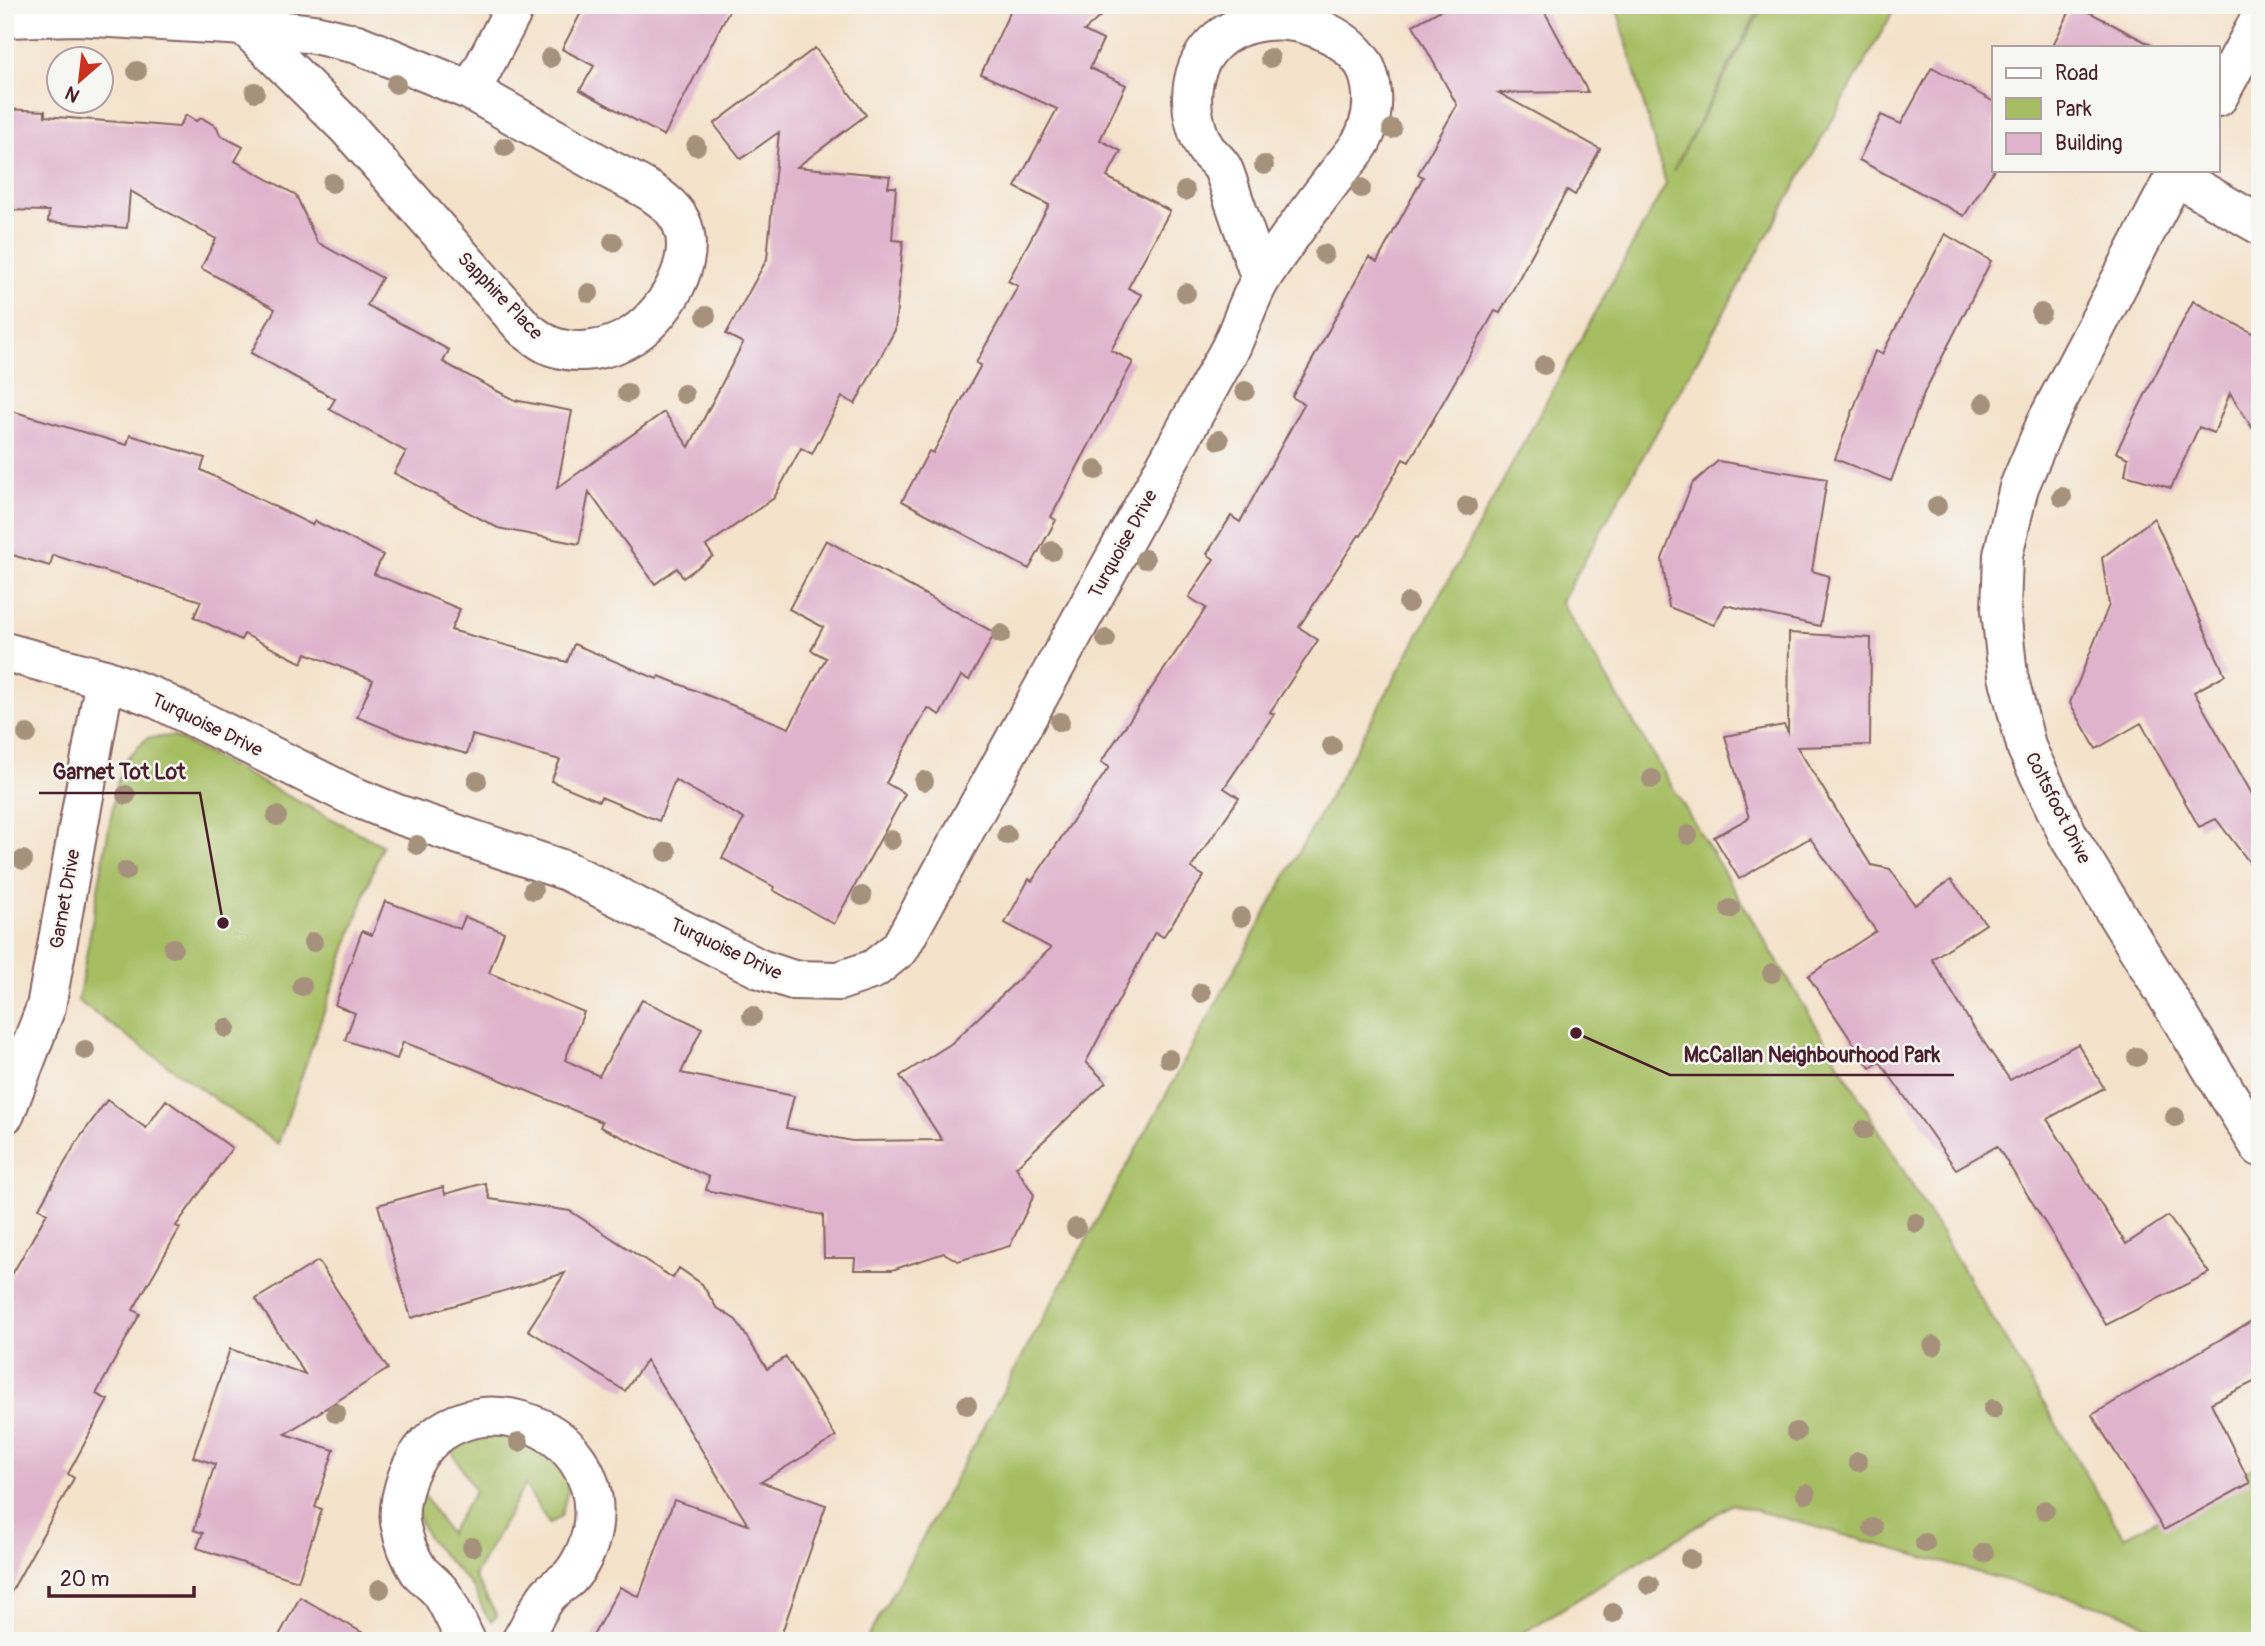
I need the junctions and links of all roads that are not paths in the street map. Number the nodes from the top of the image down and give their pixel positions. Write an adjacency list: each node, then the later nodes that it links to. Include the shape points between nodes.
1 (516, 5): 5 (street)
2 (5, 18): 4 (street, Sapphire Place, via 78,16)
3 (2260, 19): 6 (street)
4 (245, 26): 5 (street, Sapphire Place, via 357,44); 5 (street, Sapphire Place, via 348,128 540,341 554,348 598,350 635,334 664,306 682,269 687,248 684,225 671,208 643,188)
5 (471, 91)
6 (2220, 93)
7 (2177, 173): 8 (street); 13 (street, Coltsfoot Drive, via 2047,421 2019,488 2003,555 2001,610 2008,676 2027,750 2069,837)
8 (2260, 225)
9 (1261, 279): 9 (street, Turquoise Drive, via 1358,149 1369,125 1368,74 1357,51 1318,17 1294,11 1244,18 1223,31 1196,73 1192,99 1195,124 1206,148 1223,168); 11 (street, Turquoise Drive, via 1230,349 900,948 874,969 839,981 793,980 760,969 567,871 360,799 192,715)
10 (5, 652): 11 (street, Turquoise Drive)
11 (105, 679): 12 (street, Garnet Drive, via 46,1007)
12 (5, 1114)
13 (2260, 1147)
14 (466, 1641): 15 (street, via 440,1592 420,1572 406,1547 400,1519 402,1490 413,1464 450,1428 482,1417 511,1417 538,1425 560,1439 588,1481 593,1505 592,1531 584,1554 570,1576 549,1595)
15 (521, 1641)

